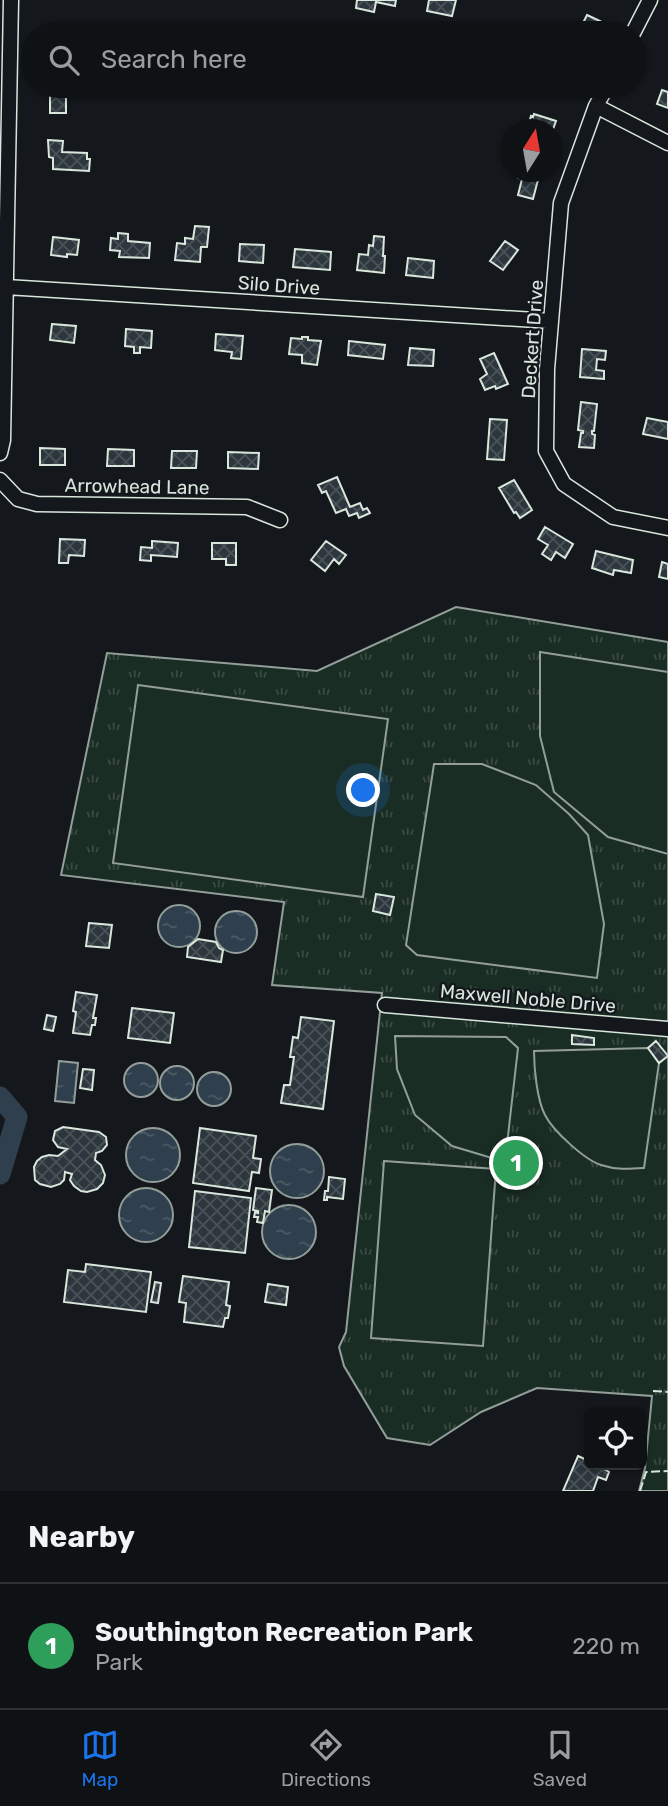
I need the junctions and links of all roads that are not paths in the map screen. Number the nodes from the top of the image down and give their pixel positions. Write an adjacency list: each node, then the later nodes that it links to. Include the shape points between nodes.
1 (11, 0): 4 (street)
2 (650, 0): 3 (street)
3 (639, 21)
4 (4, 74): 8 (street)
5 (600, 98): 6 (street, Deckert Drive)
6 (596, 106): 7 (street); 9 (street, Deckert Drive, via 561,203)
7 (668, 143)
8 (6, 287): 9 (street, Silo Drive); 10 (street)
9 (551, 321): 13 (street, Deckert Drive, via 545,451 564,484 613,517)
10 (0, 453)
11 (0, 480): 12 (street, Arrowhead Lane, via 18,499 37,504 247,508)
12 (280, 520)
13 (668, 528)
14 (385, 1005): 15 (street, Maxwell Noble Drive)
15 (668, 1029)

